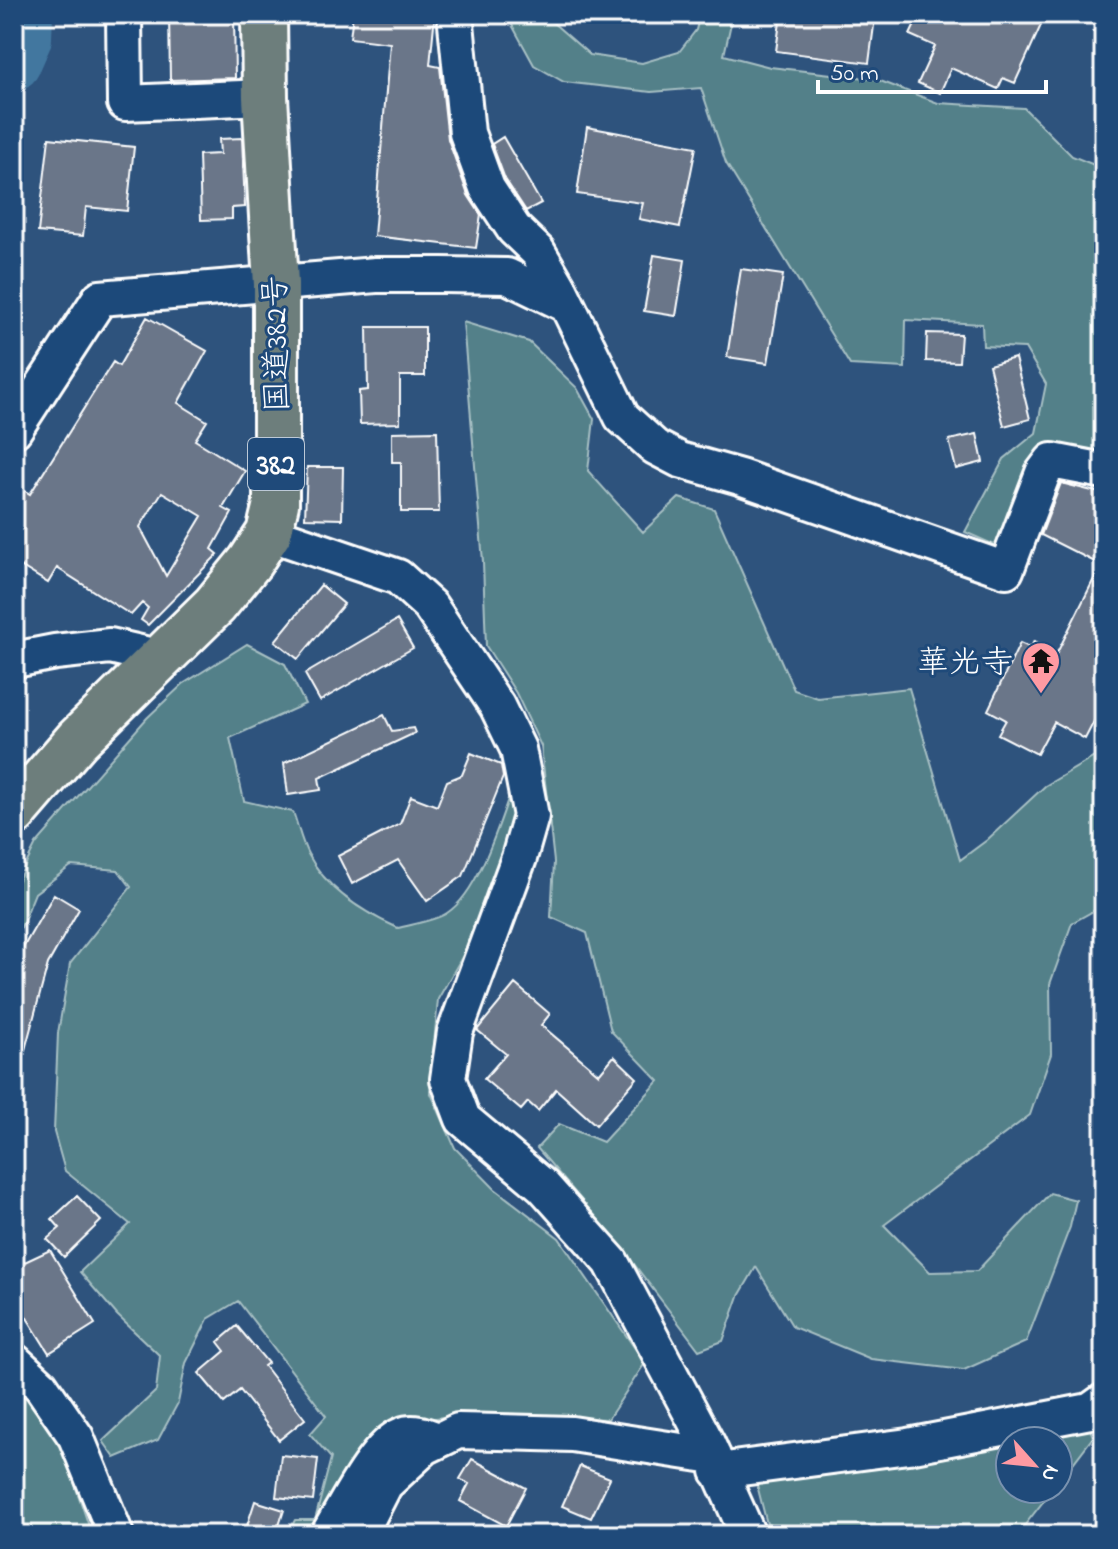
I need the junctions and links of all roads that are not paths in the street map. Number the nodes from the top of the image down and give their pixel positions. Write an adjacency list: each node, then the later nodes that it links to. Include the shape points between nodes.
1 (124, 14): 4 (street, via 125,103)
2 (264, 14): 4 (highway, 国道382号 / 382)
3 (455, 14): 6 (street, via 467,133 487,188 514,229 538,252)
4 (265, 97): 5 (highway, 国道382号 / 382)
5 (276, 284): 6 (street, via 376,275 507,276); 7 (street, via 100,298); 9 (highway, 国道382号 / 382, via 276,504)
6 (567, 305): 8 (street, via 622,417 655,447 680,460 1006,570 1052,461)
7 (14, 430)
8 (1104, 471)
9 (269, 533): 10 (highway, 国道382号 / 382, via 215,605); 16 (street, via 398,577 430,606 497,706 518,749 531,816 455,1032 448,1079 463,1119 543,1186 611,1262)
10 (162, 658): 11 (street, via 110,646); 12 (highway, 国道382号 / 382, via 77,740)
11 (14, 660)
12 (14, 813)
13 (14, 1361): 17 (street, via 41,1386 76,1437)
14 (1104, 1401): 16 (street, via 1090,1411 908,1446)
15 (438, 1440): 16 (street, via 458,1431 572,1434); 18 (street, via 416,1433 391,1442 364,1473); 19 (street, via 385,1484)
16 (716, 1464): 20 (street)
17 (116, 1535)
18 (328, 1535)
19 (359, 1535)
20 (748, 1535)

